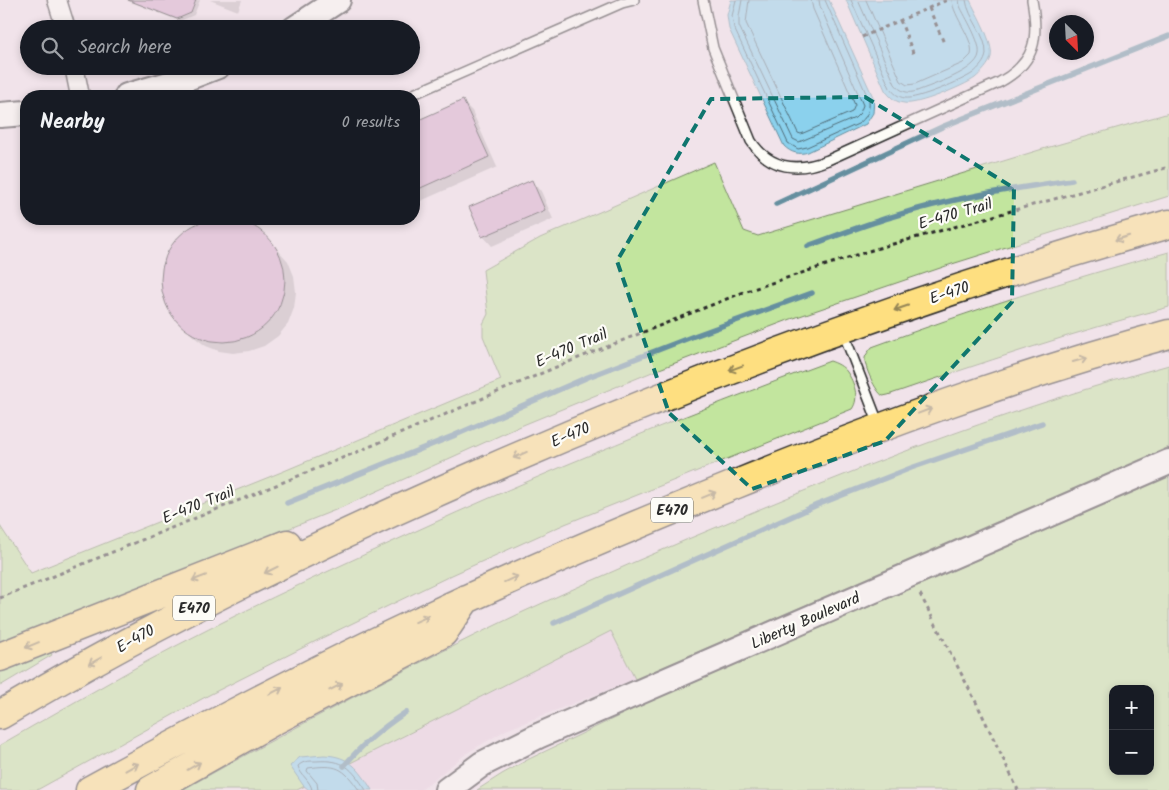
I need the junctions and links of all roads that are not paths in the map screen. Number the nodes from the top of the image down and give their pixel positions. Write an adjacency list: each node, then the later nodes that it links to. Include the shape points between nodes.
1 (57, 0): 6 (street)
2 (338, 0): 7 (street)
3 (634, 0): 12 (lane)
4 (703, 0): 5 (lane, via 713,48 751,141 765,156 791,168 823,162 1012,75 1027,58 1034,43 1036,24)
5 (1032, 0)
6 (63, 20)
7 (308, 20)
8 (76, 75): 10 (street)
9 (195, 75): 11 (street)
10 (79, 90)
11 (148, 90)
12 (420, 91)
13 (20, 113): 14 (street)
14 (0, 115)
15 (1169, 224): 16 (highway, E-470 / E470, one-way to 16, via 978,282)
16 (842, 329): 18 (lane); 20 (highway, E-470 / E470, one-way to 20, via 583,428)
17 (1169, 334): 18 (highway, E470, one-way to 17, via 1050,368)
18 (880, 428): 21 (highway, E470, one-way to 18, via 686,504)
19 (1169, 462): 26 (street, Liberty Boulevard, via 538,736 482,764)
20 (394, 511): 22 (highway, one-way to 22, via 342,522); 23 (highway, E-470 / E470, one-way to 23, via 154,628)
21 (466, 599): 24 (highway, E470, one-way to 21, via 244,707); 25 (highway, one-way to 21, via 274,720 443,633)
22 (0, 657)
23 (0, 715)
24 (90, 790)
25 (152, 790)
26 (447, 790)

